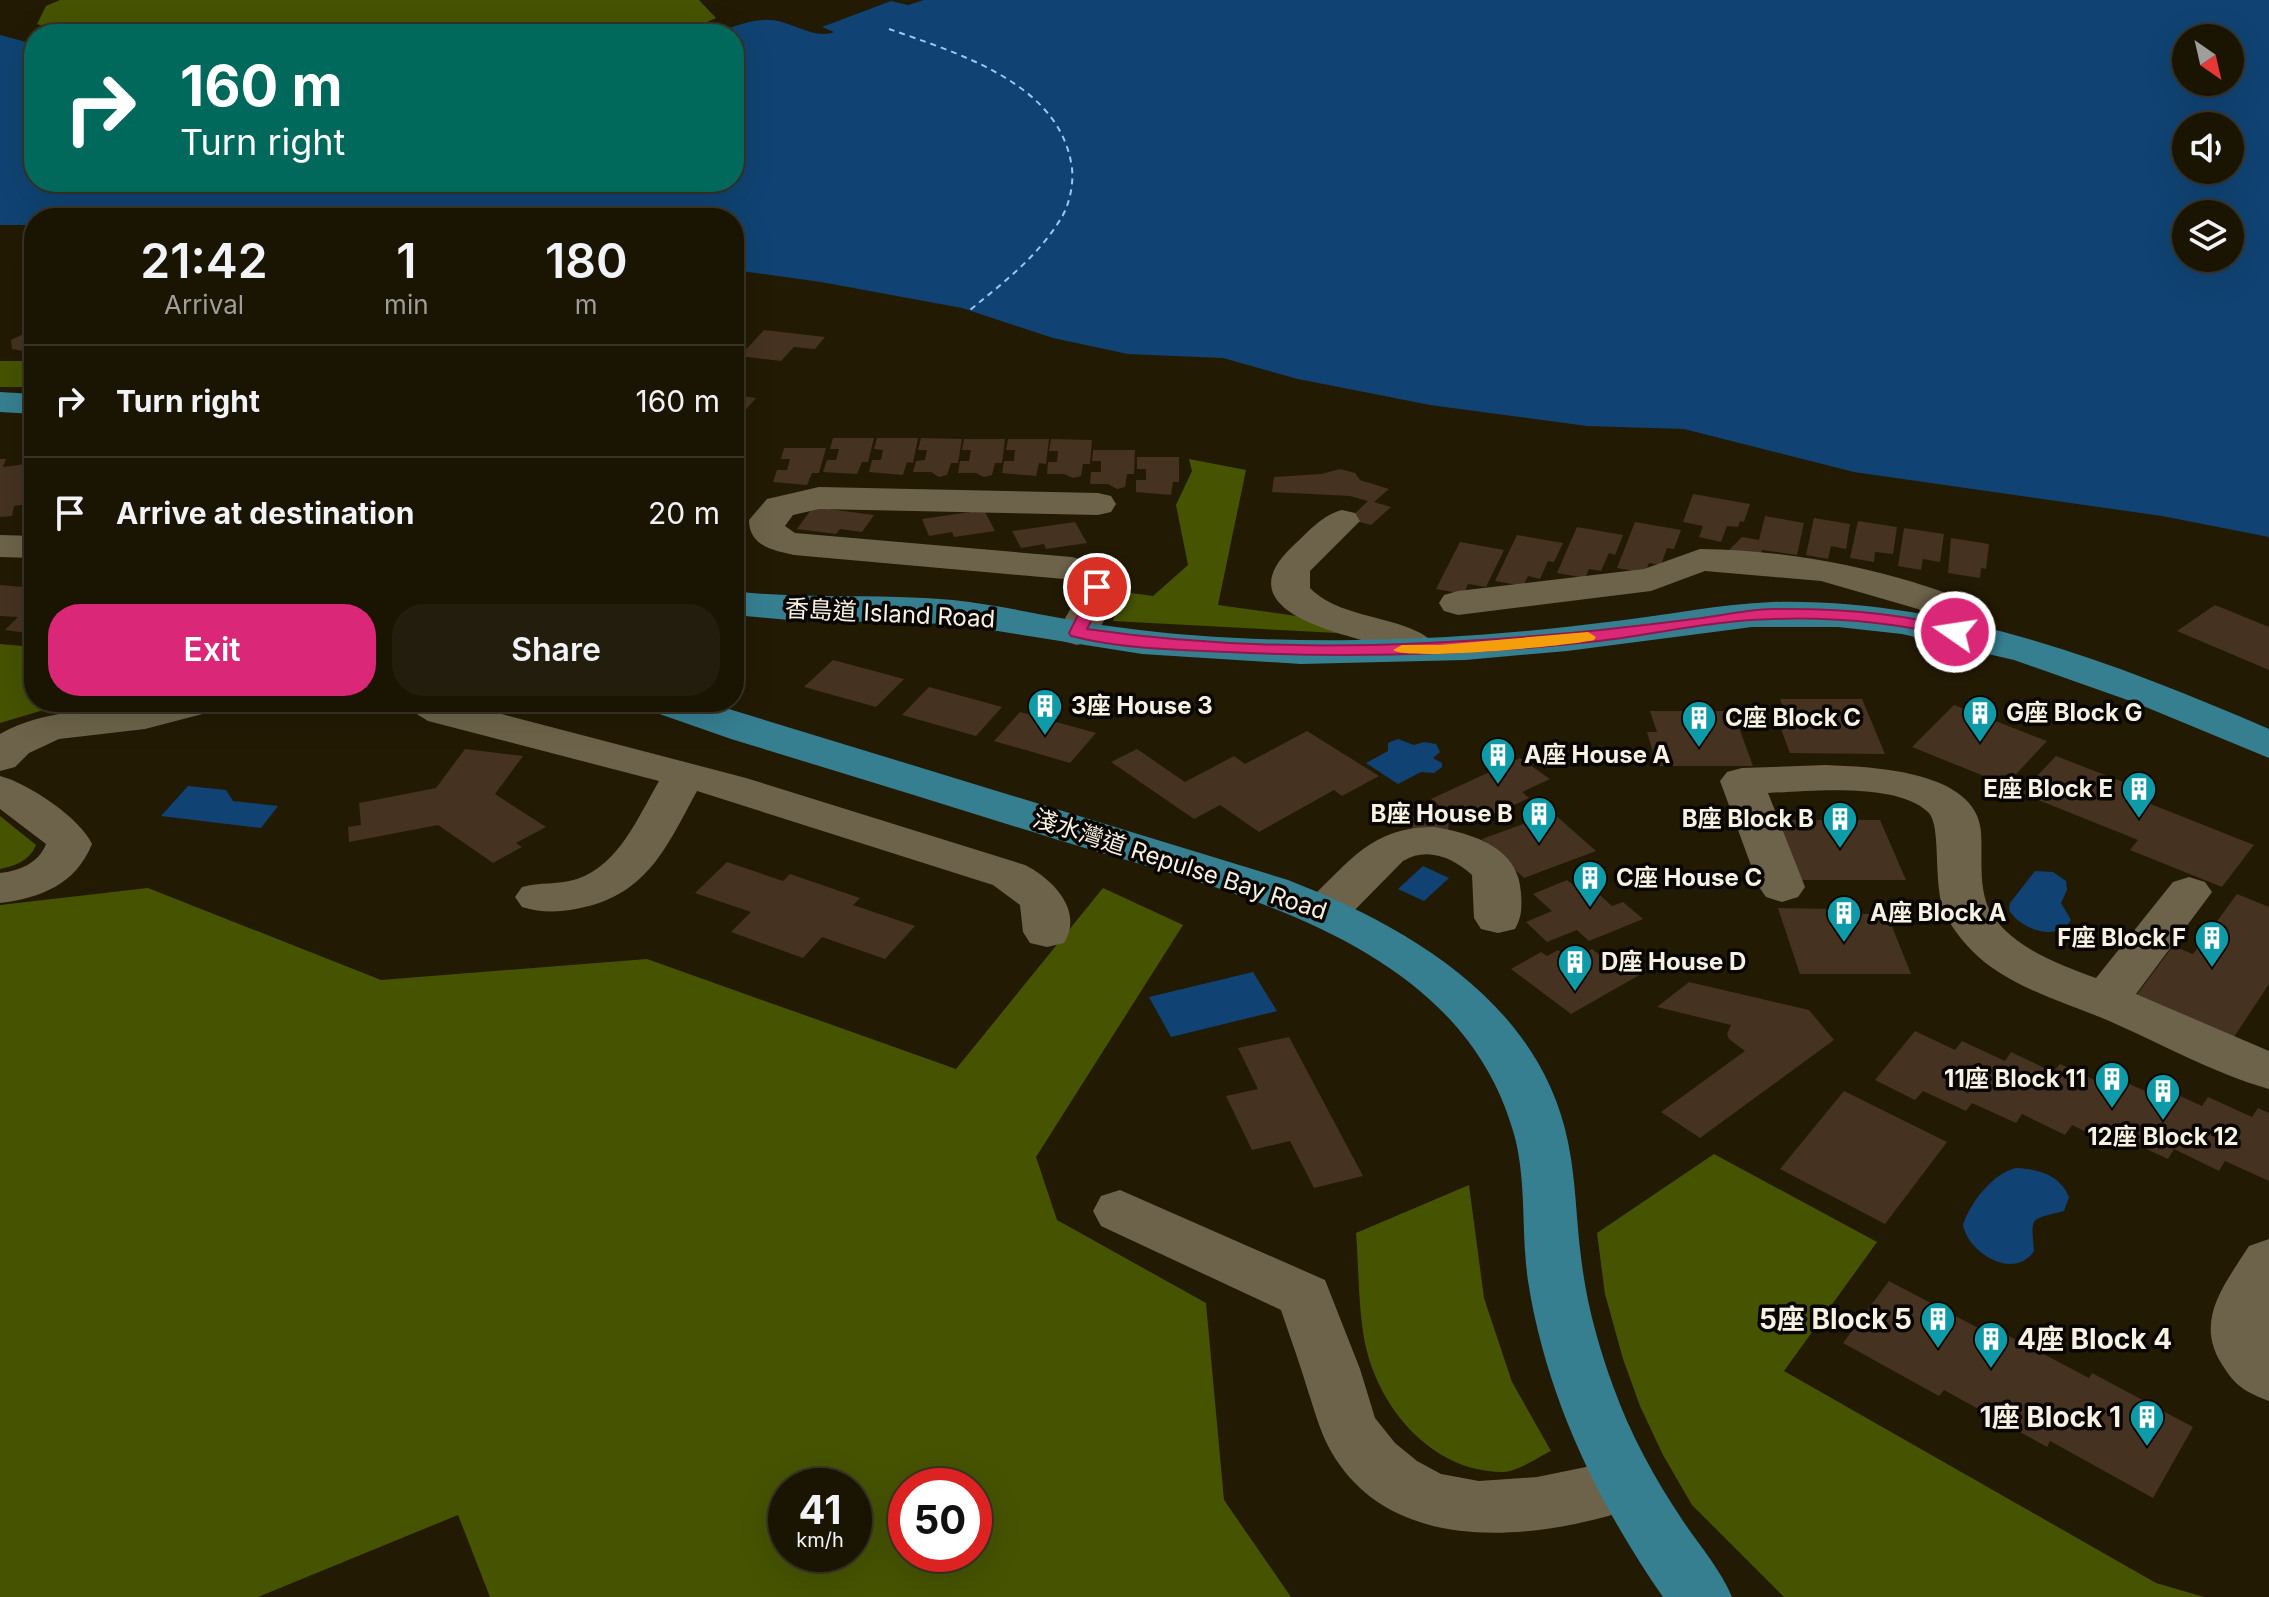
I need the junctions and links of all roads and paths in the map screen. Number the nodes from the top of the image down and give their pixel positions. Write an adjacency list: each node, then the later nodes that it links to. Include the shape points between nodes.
1 (0, 402): 2 (main road)
2 (24, 403)
3 (1098, 504): 8 (street, via 819,498 780,507 767,520 774,538 794,544 1072,568 1092,578 1097,587)
4 (1342, 521): 9 (street, via 1296,564 1290,573 1291,591 1322,617 1391,635)
5 (1458, 603): 7 (street, via 1651,580 1700,560 1740,561 1821,570 1897,588 1951,613)
6 (744, 604): 8 (main road, 香島道 Island Road, via 949,612)
7 (1955, 632): 9 (main road, 香島道 Island Road, via 1844,616 1772,614 1598,636); 13 (main road, 香島道 Island Road, via 2043,655)
8 (1077, 633): 9 (main road, 香島道 Island Road, via 1152,643 1325,652)
9 (1419, 649)
10 (160, 712): 14 (street, via 46,729)
11 (443, 712): 15 (street)
12 (695, 712): 21 (main road, 淺水灣道 Repulse Bay Road)
13 (2269, 745)
14 (0, 758)
15 (684, 775): 20 (street, via 625,873 578,896); 23 (street, via 1009,875 1025,882 1045,905)
16 (0, 789): 18 (street, via 65,835 69,844 58,865 44,875)
17 (1782, 887): 24 (street, via 1742,781 1885,780 1911,786 1945,805 1957,823 1959,891 1984,936 2021,964)
18 (0, 888)
19 (2189, 892): 24 (street)
20 (538, 897)
21 (1326, 911): 22 (street, via 1380,838 1441,843 1482,859 1497,879); 29 (main road, 淺水灣道 Repulse Bay Road, via 1398,950 1455,995 1492,1036 1525,1090 1541,1140 1565,1323 1590,1405)
22 (1498, 918)
23 (1047, 932)
24 (2105, 1001): 25 (street)
25 (2269, 1071)
26 (1120, 1211): 29 (street, via 1305,1296 1347,1424 1382,1470 1408,1488 1451,1504 1496,1510)
27 (2269, 1261): 28 (street, via 2235,1321 2236,1337 2246,1354)
28 (2269, 1377)
29 (1625, 1485): 30 (main road, 淺水灣道 Repulse Bay Road)
30 (1700, 1597)

